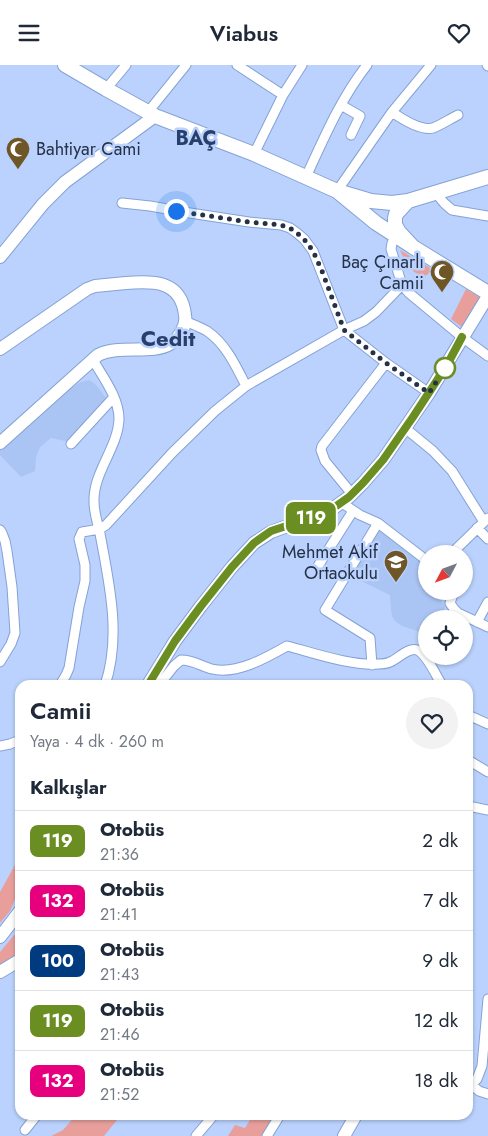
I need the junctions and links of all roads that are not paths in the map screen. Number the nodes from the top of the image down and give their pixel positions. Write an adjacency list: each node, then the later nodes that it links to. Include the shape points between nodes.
1 (66, 65): 8 (main road)
2 (126, 65): 8 (street)
3 (186, 65): 12 (street)
4 (237, 65): 9 (street)
5 (302, 65): 9 (street)
6 (367, 65): 10 (street)
7 (431, 65): 11 (street)
8 (106, 89): 12 (main road)
9 (284, 95): 15 (street)
10 (341, 105): 14 (street, via 360,116); 16 (street)
11 (392, 112): 13 (street, via 428,128); 18 (street)
12 (152, 114): 15 (main road); 25 (main road, via 64,182)
13 (458, 115)
14 (351, 135)
15 (254, 153): 16 (main road)
16 (306, 177): 18 (main road)
17 (488, 177): 19 (main road)
18 (337, 191): 20 (main road, via 377,202); 23 (main road)
19 (435, 192): 20 (main road); 22 (street, via 452,210)
20 (408, 201): 24 (main road, via 396,214 394,222 396,229)
21 (122, 203): 29 (street, via 290,228 313,251)
22 (488, 216)
23 (396, 236): 24 (main road); 26 (street, via 391,249)
24 (413, 247): 27 (main road)
25 (0, 257)
26 (402, 285): 29 (street, via 376,312); 30 (street)
27 (488, 294): 30 (main road)
28 (185, 321): 31 (main road, via 182,300 166,285 147,281 100,285 87,289); 33 (main road, via 182,332 169,345 108,351); 35 (street, via 218,341)
29 (344, 330): 34 (street); 35 (street)
30 (462, 337): 32 (street); 36 (main road)
31 (0, 349)
32 (488, 356)
33 (93, 360): 37 (street); 39 (main road)
34 (386, 363): 36 (street); 41 (street, via 322,445 325,461)
35 (246, 386): 46 (street, via 191,434)
36 (429, 393): 38 (main road)
37 (114, 397): 40 (street); 46 (street, via 119,418 117,429 94,494)
38 (406, 428): 41 (main road); 45 (street, via 452,471)
39 (0, 443)
40 (71, 444)
41 (352, 494): 42 (main road)
42 (342, 503): 43 (street); 60 (main road, via 320,515 271,531 254,543 175,641)
43 (353, 511): 44 (street); 51 (street)
44 (378, 523): 50 (street); 57 (street, via 325,610 370,638)
45 (483, 523): 48 (street); 49 (street)
46 (100, 529): 58 (street, via 82,533 79,539 85,581 69,668); 59 (street, via 114,626)
47 (0, 530): 56 (street, via 7,551 15,633)
48 (488, 539)
49 (460, 545)
50 (418, 554)
51 (318, 566)
52 (451, 600): 54 (street, via 451,607 458,613)
53 (488, 602): 54 (street)
54 (477, 622): 55 (street)
55 (488, 627)
56 (0, 662)
57 (372, 665): 61 (street, via 287,647 264,659 231,669 212,669 182,660); 62 (street, via 386,664 412,649 424,656)
58 (63, 680)
59 (107, 680)
60 (151, 680)
61 (164, 680)
62 (439, 680)
63 (473, 717): 64 (street)
64 (488, 724)
65 (15, 743): 66 (street)
66 (0, 746)
67 (473, 763): 68 (street)
68 (488, 772)
69 (473, 807): 70 (street)
70 (488, 810)
71 (15, 918): 72 (main road)
72 (0, 937)
73 (15, 963): 74 (main road)
74 (0, 972)
75 (488, 999): 76 (street, via 482,1066)
76 (473, 1081)
77 (473, 1086): 78 (street)
78 (488, 1094)
79 (33, 1120): 84 (street)
80 (209, 1120): 85 (street)
81 (211, 1120): 86 (street)
82 (277, 1120): 87 (street)
83 (353, 1120): 88 (main road)
84 (25, 1130)
85 (196, 1136)
86 (206, 1136)
87 (267, 1136)
88 (344, 1136)

